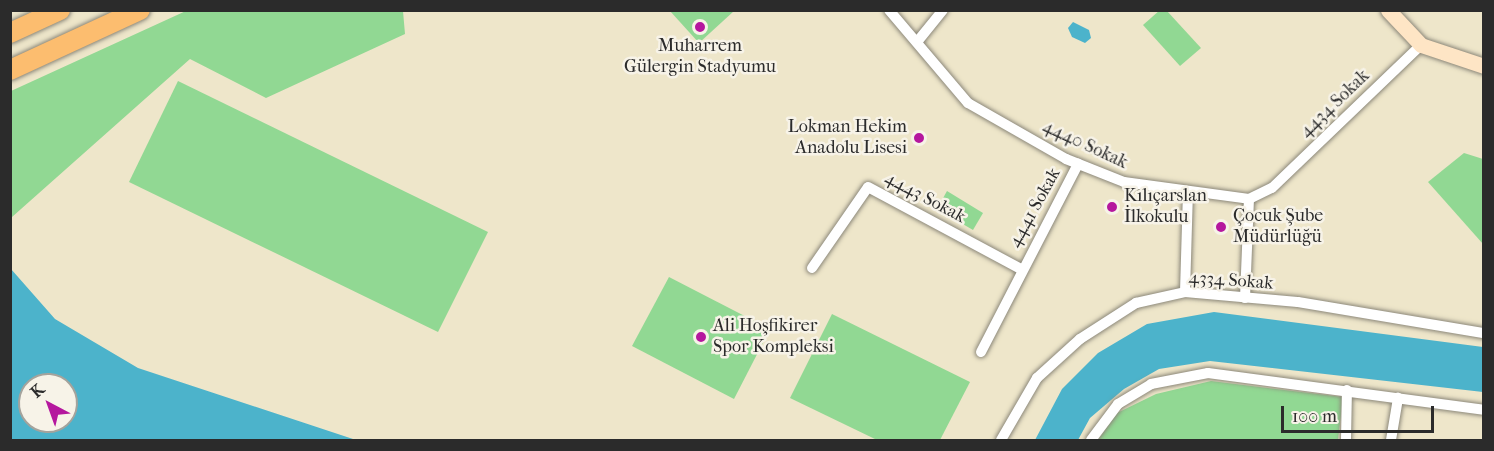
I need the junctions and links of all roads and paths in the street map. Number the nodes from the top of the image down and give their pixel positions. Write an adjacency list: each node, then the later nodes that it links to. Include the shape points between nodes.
1 (60, 10): 6 (highway)
2 (140, 10): 10 (highway)
3 (889, 10): 7 (street, 4440 Sokak)
4 (943, 10): 7 (street)
5 (1388, 10): 8 (main road)
6 (10, 33)
7 (917, 42): 11 (street, 4440 Sokak, via 968,103)
8 (1421, 45): 9 (main road, via 1455,60); 13 (street, 4434 Sokak, via 1272,188)
9 (1484, 66)
10 (10, 70)
11 (1078, 164): 12 (street, 4440 Sokak, via 1124,182); 15 (street, 4441 Sokak)
12 (1188, 191): 13 (street, 4440 Sokak); 16 (street)
13 (1249, 198): 17 (street)
14 (812, 268): 15 (street, 4443 Sokak, via 868,187)
15 (1021, 269): 19 (street, 4441 Sokak)
16 (1185, 292): 17 (street, 4334 Sokak); 23 (street, 4334 Sokak, via 1136,303 1080,339 1036,378)
17 (1245, 298): 18 (street, 4334 Sokak)
18 (1484, 333)
19 (981, 352)
20 (1347, 390): 21 (street); 24 (street, via 1208,374 1162,382 1118,404); 25 (street)
21 (1398, 398): 22 (street); 26 (street)
22 (1484, 410)
23 (1001, 441)
24 (1091, 441)
25 (1346, 441)
26 (1391, 441)

